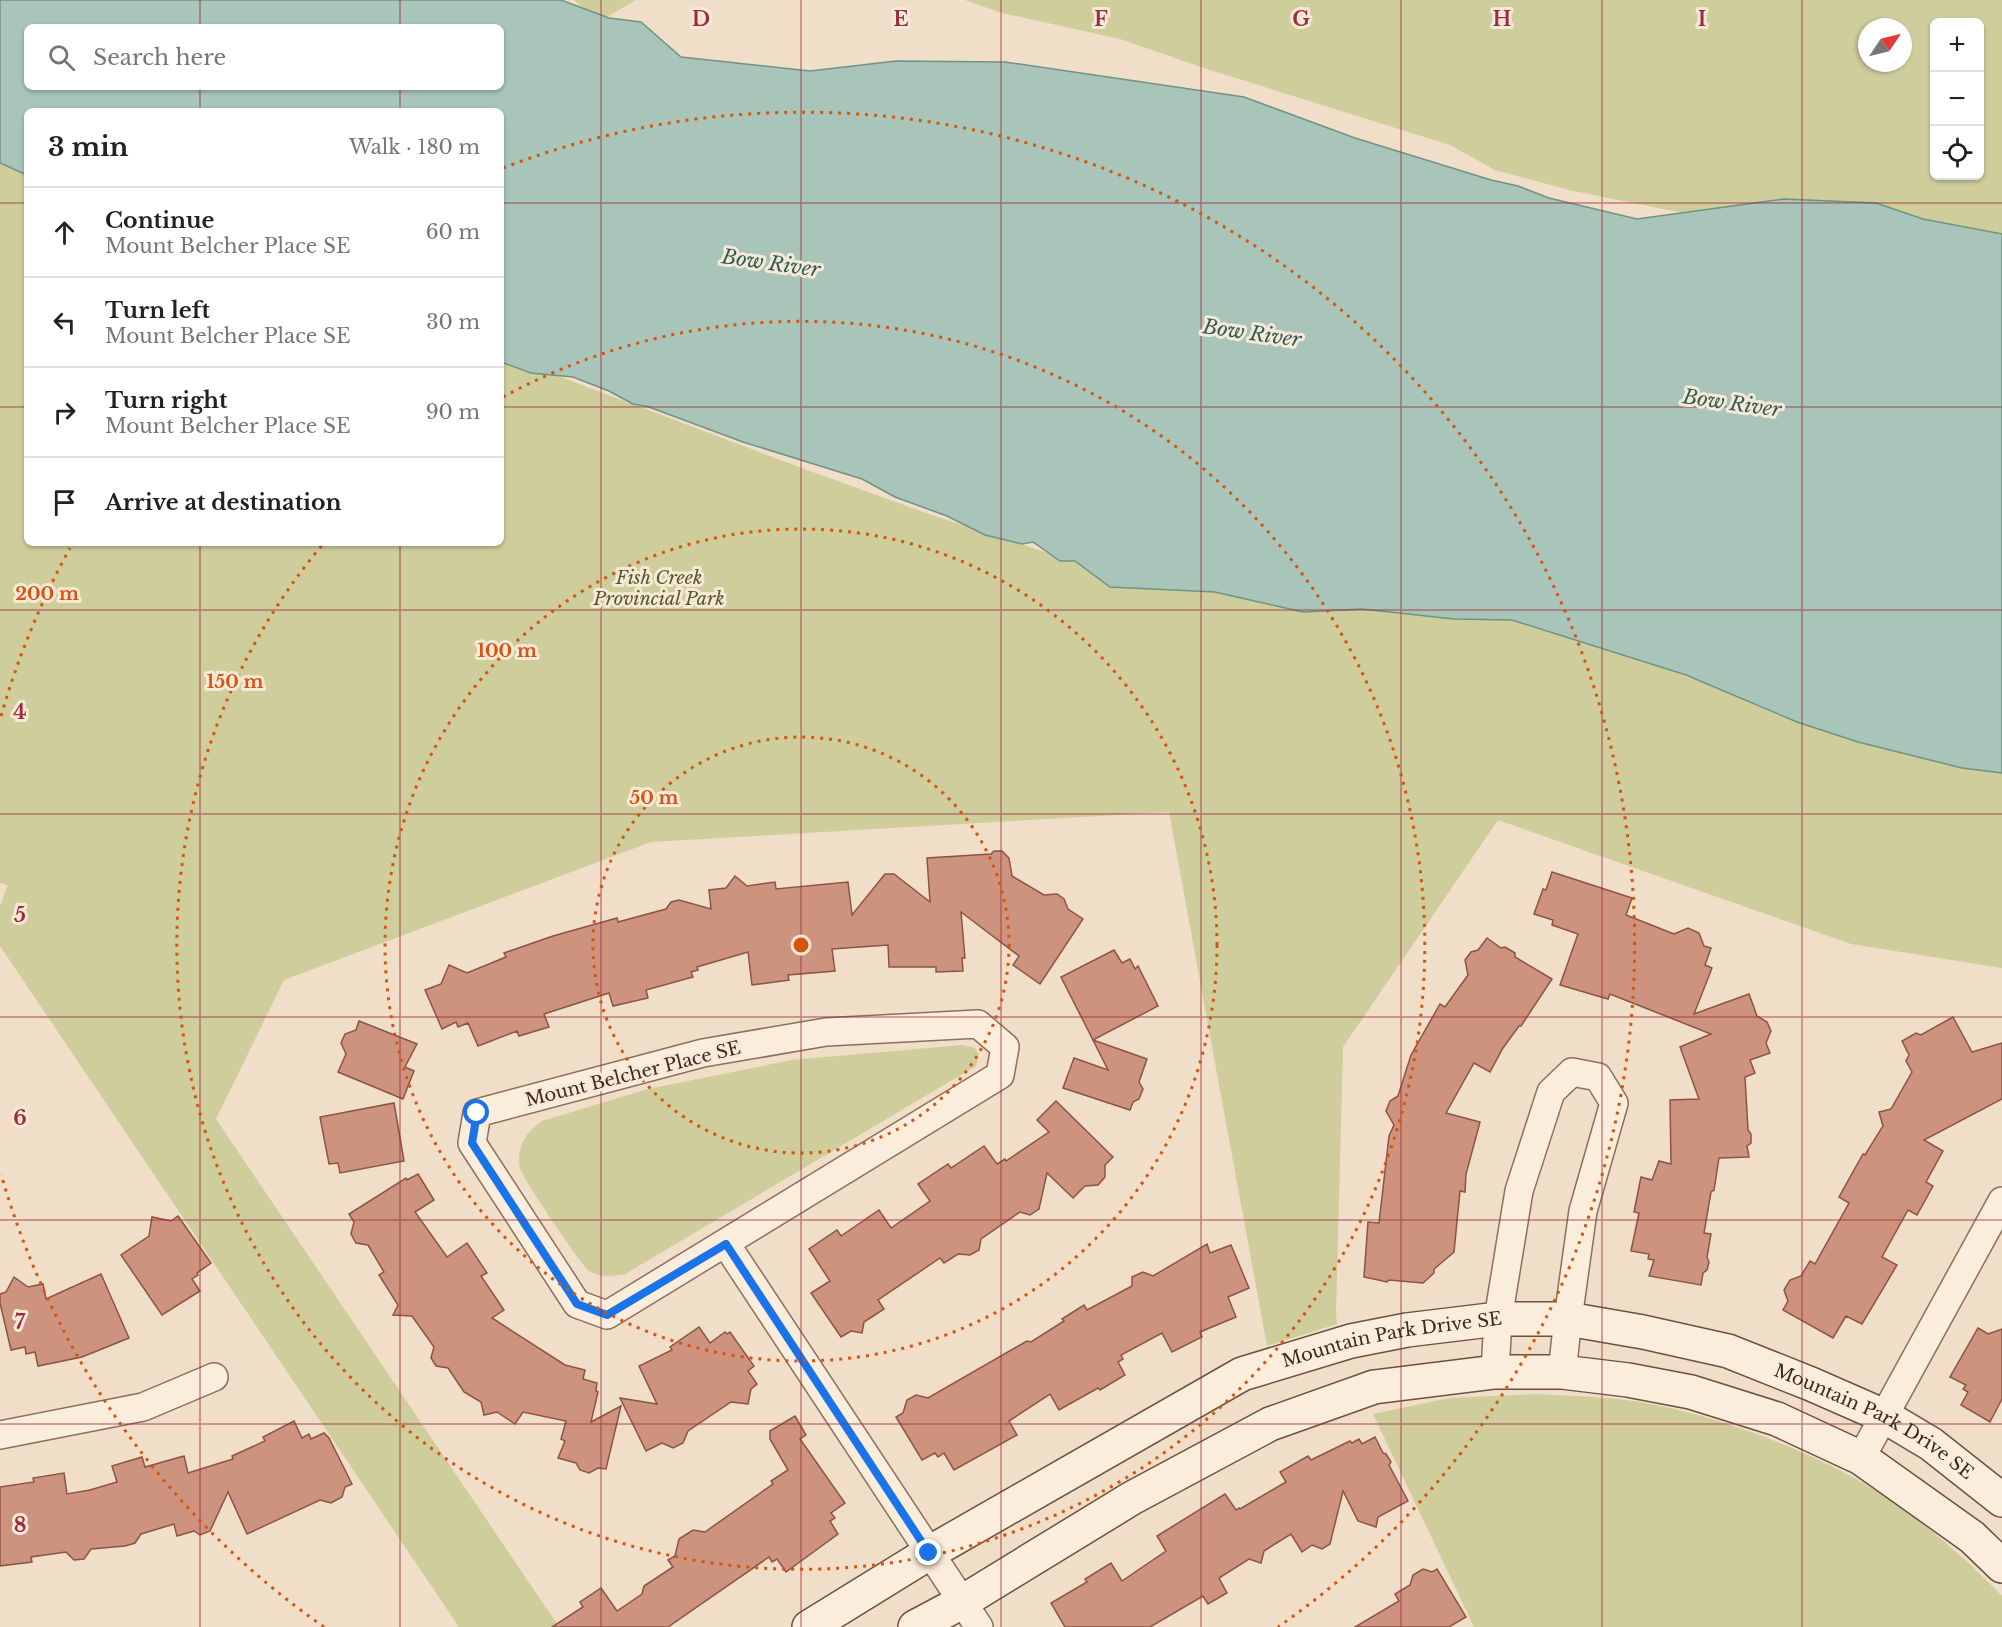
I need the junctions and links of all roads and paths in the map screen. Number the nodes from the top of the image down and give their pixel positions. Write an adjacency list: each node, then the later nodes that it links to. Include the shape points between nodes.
1 (2002, 1201): 8 (street)
2 (726, 1244): 2 (street, Mount Belcher Place SE, via 1000,1075 1005,1047 978,1024 826,1032 704,1053 477,1113 472,1143 577,1304 607,1315); 12 (street)
3 (1498, 1319): 4 (street, Mountain Park Drive SE); 4 (street, via 1519,1191 1551,1092 1572,1072 1598,1077 1614,1103 1583,1211); 5 (street); 12 (street, Mountain Park Drive SE, via 1351,1341 1242,1374)
4 (1568, 1319): 6 (street); 8 (street, Mountain Park Drive SE, via 1728,1351)
5 (1495, 1371): 6 (street, Mountain Park Drive SE); 14 (street, Mountain Park Drive SE, via 1374,1387 1270,1424 1132,1498)
6 (1562, 1372): 10 (street, Mountain Park Drive SE, via 1691,1392 1777,1419)
7 (214, 1377): 9 (street, via 143,1407)
8 (1884, 1416): 10 (street); 11 (street, Mountain Park Drive SE, via 1931,1444)
9 (0, 1435)
10 (1861, 1458): 13 (street, Mountain Park Drive SE, via 1972,1537)
11 (2002, 1500)
12 (929, 1553): 14 (street); 15 (street, Mountain Park Drive SE)
13 (2002, 1566)
14 (971, 1614): 16 (street, Mountain Park Drive SE)
15 (808, 1627)
16 (915, 1627)

